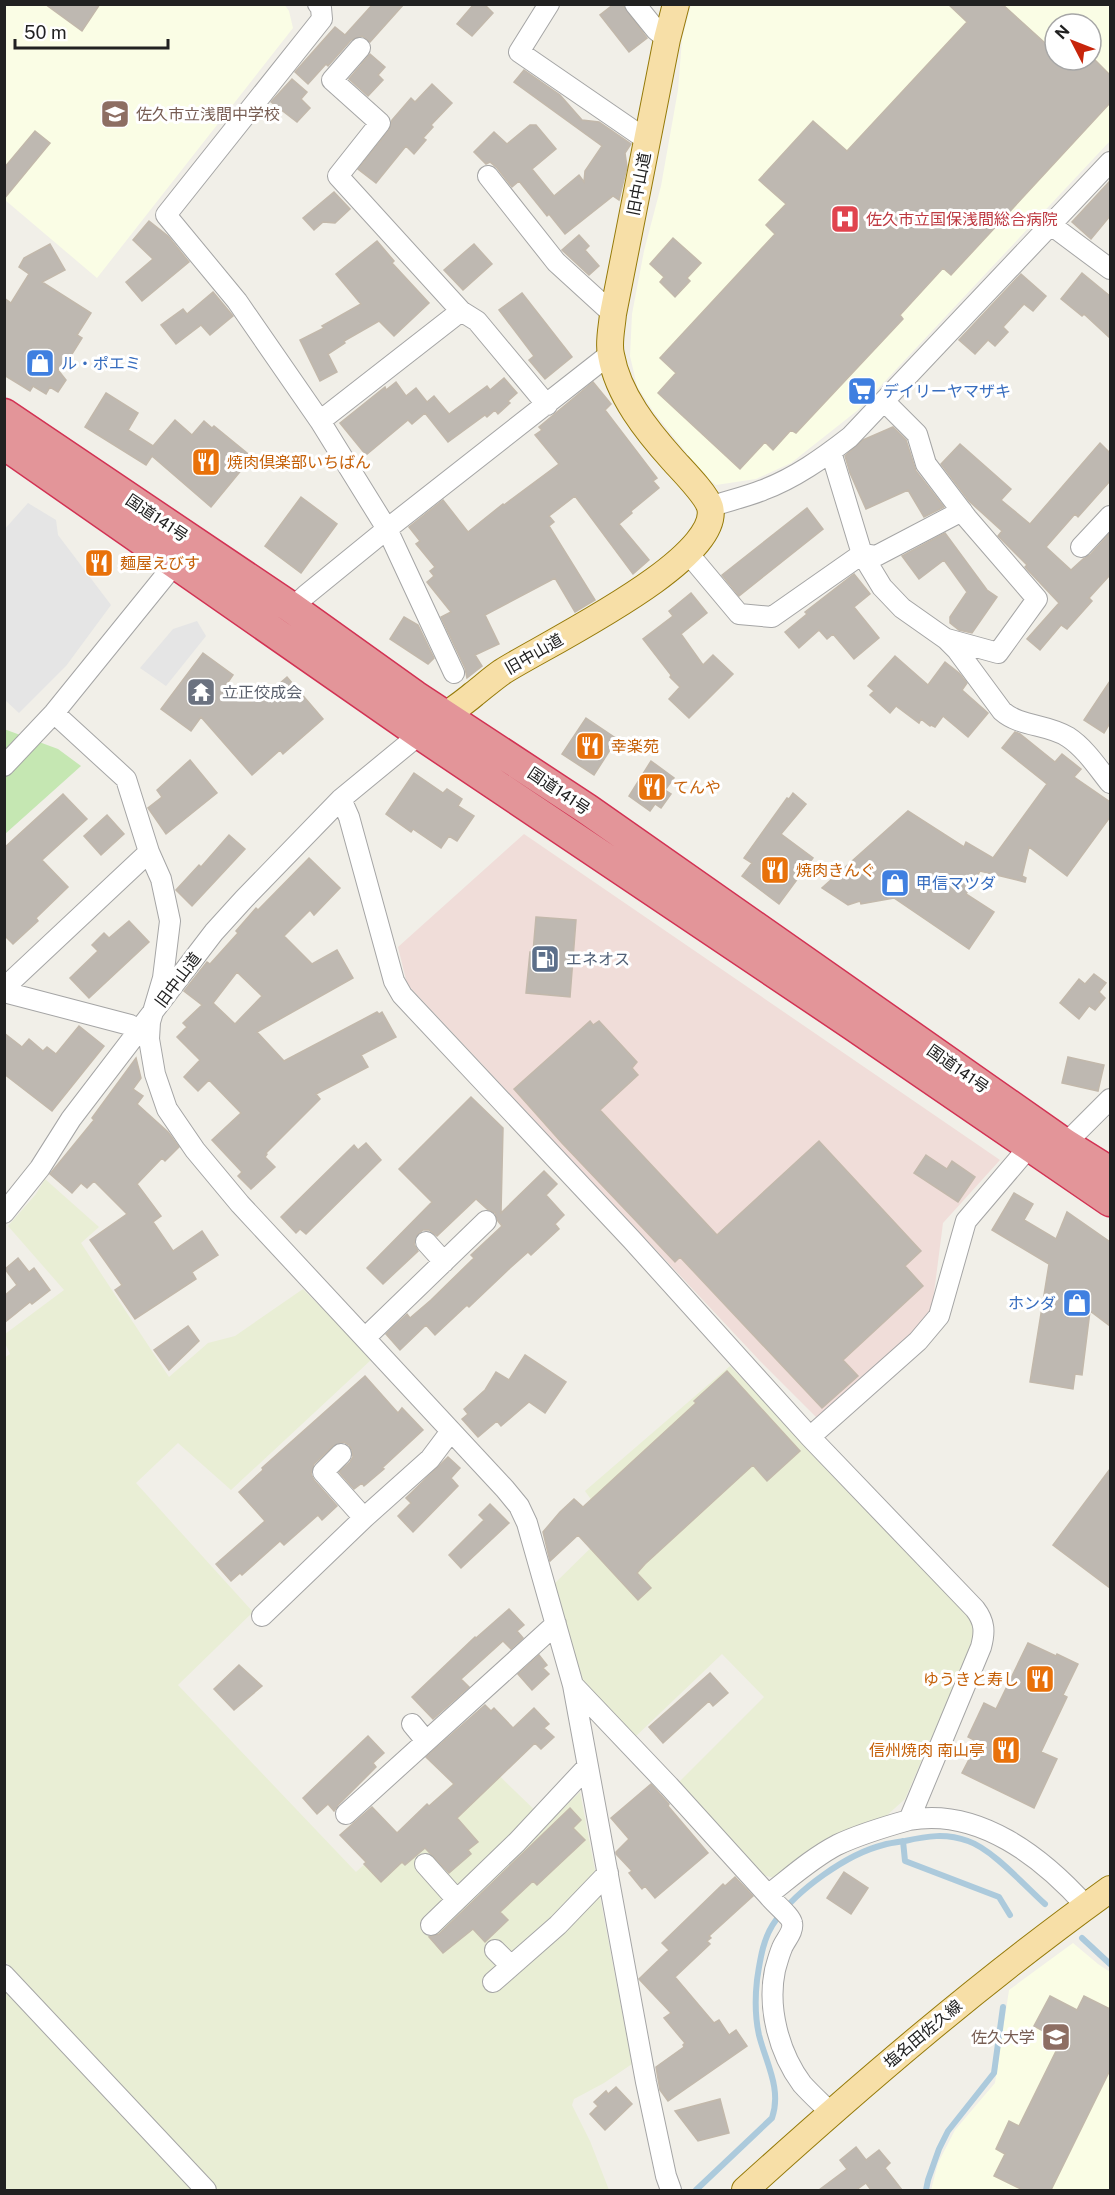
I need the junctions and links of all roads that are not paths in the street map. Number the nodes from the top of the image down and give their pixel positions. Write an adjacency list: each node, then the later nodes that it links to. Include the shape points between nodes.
1 (318, 4): 18 (street, via 322,19 165,215 237,301)
2 (549, 4): 7 (street, via 519,52)
3 (635, 4): 5 (street)
4 (676, 4): 5 (main road, 旧中山道)
5 (667, 39): 7 (main road, 旧中山道)
6 (360, 48): 12 (street, via 332,80 380,123 338,176)
7 (647, 140): 13 (main road, 旧中山道)
8 (1110, 162): 10 (street)
9 (488, 176): 13 (street, via 556,262)
10 (1051, 225): 11 (street); 15 (street)
11 (1110, 269)
12 (460, 311): 16 (street, via 477,321); 18 (street)
13 (613, 315): 14 (main road, 旧中山道)
14 (610, 354): 16 (street); 21 (main road, 旧中山道, via 624,393)
15 (884, 401): 20 (street); 22 (street, via 917,434 926,465)
16 (547, 405): 24 (street)
17 (4, 414): 27 (highway, 国道141号)
18 (320, 421): 24 (street)
19 (4, 444): 27 (highway, 国道141号)
20 (831, 452): 21 (street, via 763,490); 28 (street)
21 (710, 507): 26 (main road, 旧中山道, via 709,521)
22 (962, 511): 28 (street, via 876,556); 30 (street, via 1036,599 998,653)
23 (1110, 516): 25 (street)
24 (387, 529): 29 (street); 31 (street)
25 (1081, 547)
26 (687, 552): 28 (street, via 739,614 772,616); 33 (main road, 旧中山道, via 657,579 502,672)
27 (184, 553): 29 (highway, 国道141号); 32 (street); 34 (highway, 国道141号)
28 (862, 554): 30 (street, via 882,587 902,608)
29 (292, 608): 33 (highway, 国道141号)
30 (946, 639): 36 (street, via 1002,711 1010,718 1066,736)
31 (454, 673)
32 (54, 713): 35 (street); 38 (street, via 126,779)
33 (445, 715): 34 (main road, 旧中山道); 42 (highway, 国道141号, via 587,809)
34 (420, 734): 37 (street, 旧中山道); 43 (highway, 国道141号)
35 (4, 766)
36 (1110, 783)
37 (341, 800): 40 (street, 旧中山道, via 222,924); 52 (street, via 393,981 402,995)
38 (149, 852): 39 (street); 40 (street, via 161,879 170,921 163,978)
39 (4, 990): 40 (street, via 120,1023)
40 (146, 1023): 46 (street, 旧中山道); 50 (street, via 155,1074 167,1109 180,1130 247,1212)
41 (1110, 1099): 42 (street)
42 (1065, 1144): 44 (highway, 国道141号)
43 (1029, 1147): 45 (highway, 国道141号); 52 (street, via 966,1221 939,1316 918,1341)
44 (1110, 1172)
45 (1110, 1201)
46 (4, 1213)
47 (486, 1221): 49 (street)
48 (426, 1242): 49 (street)
49 (444, 1262): 50 (street)
50 (365, 1338): 51 (street)
51 (451, 1431): 54 (street, via 430,1459); 56 (street, via 519,1506)
52 (810, 1437): 62 (street, via 982,1618 981,1647)
53 (341, 1454): 54 (street, via 323,1472)
54 (364, 1518): 55 (street)
55 (262, 1616)
56 (556, 1624): 57 (street); 59 (street)
57 (573, 1685): 60 (street); 66 (street)
58 (412, 1724): 59 (street)
59 (426, 1741): 61 (street)
60 (588, 1766): 64 (street); 67 (street)
61 (346, 1814)
62 (909, 1821): 66 (street, via 835,1846 808,1863); 68 (street, via 939,1819 981,1828 1035,1857)
63 (425, 1864): 67 (street)
64 (608, 1873): 71 (street); 76 (street, via 646,2082)
65 (1110, 1889): 68 (main road, 塩名田佐久線)
66 (771, 1899): 74 (street, via 793,1924 775,1971 774,2008 781,2044 803,2085)
67 (457, 1900): 69 (street)
68 (1086, 1906): 74 (main road, 塩名田佐久線, via 973,1993)
69 (431, 1925)
70 (495, 1950): 71 (street)
71 (511, 1966): 73 (street)
72 (4, 1975): 75 (street)
73 (493, 1982)
74 (831, 2113): 77 (main road, 塩名田佐久線)
75 (206, 2190)
76 (671, 2190)
77 (745, 2190)

